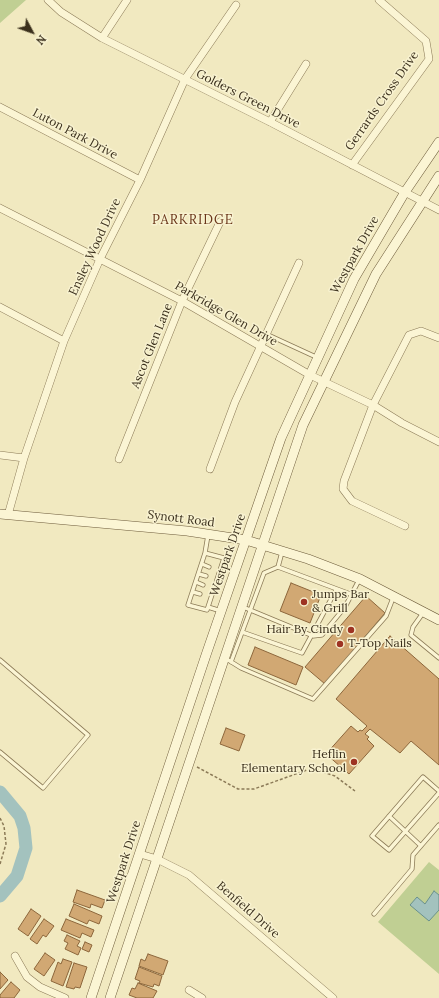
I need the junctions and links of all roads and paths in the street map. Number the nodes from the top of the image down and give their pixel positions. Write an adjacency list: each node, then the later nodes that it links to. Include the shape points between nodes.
1 (127, 0): 5 (street)
2 (379, 0): 11 (street, Gerrards Cross Drive, via 426,41 429,58)
3 (49, 1): 5 (street, Golders Green Drive, via 61,12)
4 (236, 4): 7 (street, Ensley Wood Drive)
5 (102, 38): 7 (street, Golders Green Drive)
6 (306, 64): 9 (street)
7 (186, 79): 9 (street, Golders Green Drive); 13 (street, Ensley Wood Drive)
8 (0, 107): 13 (street, Luton Park Drive)
9 (270, 122): 11 (street, Golders Green Drive)
10 (439, 142): 14 (main road, Westpark Drive)
11 (352, 165): 14 (street, Golders Green Drive)
12 (439, 176): 15 (main road)
13 (140, 180): 19 (street, Ensley Wood Drive)
14 (405, 192): 15 (street, Golders Green Drive); 27 (main road, Westpark Drive, via 354,278)
15 (421, 201): 17 (street, Golders Green Drive); 29 (main road, via 376,274)
16 (0, 208): 19 (street, Parkridge Glen Drive)
17 (439, 210)
18 (220, 222): 21 (street, Ascot Glen Lane)
19 (100, 258): 21 (street, Parkridge Glen Drive); 25 (street, Ensley Wood Drive)
20 (299, 262): 23 (street)
21 (182, 301): 26 (street, Parkridge Glen Drive); 34 (street, Ascot Glen Lane)
22 (0, 307): 25 (street)
23 (265, 334): 26 (street); 27 (lane)
24 (439, 338): 30 (street, via 421,330 410,335)
25 (64, 341): 33 (street, Ensley Wood Drive)
26 (260, 346): 28 (street, Parkridge Glen Drive); 35 (street, via 235,402)
27 (318, 358): 28 (main road, Westpark Drive)
28 (310, 375): 29 (street, Parkridge Glen Drive); 39 (main road, Westpark Drive, via 281,438)
29 (324, 381): 30 (street, Parkridge Glen Drive); 40 (main road, via 303,425)
30 (373, 405): 31 (street, Parkridge Glen Drive); 37 (street, via 343,489 352,501)
31 (439, 442)
32 (0, 455): 33 (street)
33 (24, 458): 36 (street, Ensley Wood Drive)
34 (119, 460)
35 (210, 469)
36 (4, 515): 38 (main road, Synott Road)
37 (405, 526)
38 (208, 534): 39 (main road, Synott Road); 42 (lane)
39 (246, 540): 40 (main road, Synott Road); 59 (main road, Westpark Drive)
40 (262, 544): 41 (main road, Synott Road); 56 (main road)
41 (282, 551): 45 (lane); 48 (main road, Synott Road)
42 (205, 553): 43 (lane); 57 (lane, via 224,558 215,578)
43 (202, 564): 44 (lane); 46 (lane)
44 (209, 567)
45 (278, 567): 51 (lane); 58 (lane, via 264,573)
46 (199, 574): 47 (lane); 49 (lane)
47 (206, 576)
48 (360, 579): 54 (lane); 55 (main road, Synott Road)
49 (196, 582): 50 (lane); 52 (lane)
50 (203, 585)
51 (336, 590): 54 (lane); 63 (lane)
52 (193, 592): 53 (lane); 57 (lane, via 188,605 207,610)
53 (200, 594)
54 (353, 595): 63 (lane, via 322,636)
55 (393, 596): 60 (main road, Synott Road); 67 (lane, via 386,616 313,699)
56 (241, 606): 58 (lane); 67 (main road)
57 (208, 607): 59 (lane)
58 (250, 610): 62 (lane); 63 (lane)
59 (221, 611): 64 (main road, Westpark Drive)
60 (423, 612): 61 (main road, Synott Road); 65 (lane, via 413,628 412,635)
61 (439, 620)
62 (242, 632): 63 (lane, via 302,653); 67 (lane)
63 (313, 636)
64 (207, 652): 67 (main road); 77 (main road, Westpark Drive)
65 (439, 658)
66 (0, 660): 68 (lane, via 88,735 43,788)
67 (228, 660): 69 (main road)
68 (0, 752)
69 (188, 762): 70 (path, via 238,789 254,789 307,770 317,770 335,776); 78 (main road)
70 (355, 791)
71 (439, 792): 72 (lane, via 423,777); 75 (lane)
72 (389, 816): 75 (lane); 75 (lane, via 372,836 389,850)
73 (0, 818): 79 (path, via 6,839)
74 (439, 825): 76 (lane)
75 (405, 831): 76 (lane)
76 (421, 846): 80 (lane, via 413,855 412,869)
77 (140, 854): 78 (street, Benfield Drive); 84 (main road, Westpark Drive)
78 (157, 859): 85 (main road); 87 (street, Benfield Drive, via 189,875)
79 (0, 864)
80 (374, 914)
81 (15, 956): 83 (street, via 27,977 40,987)
82 (189, 990): 86 (street)
83 (65, 998)
84 (91, 998)
85 (110, 998)
86 (202, 998)
87 (333, 998)

